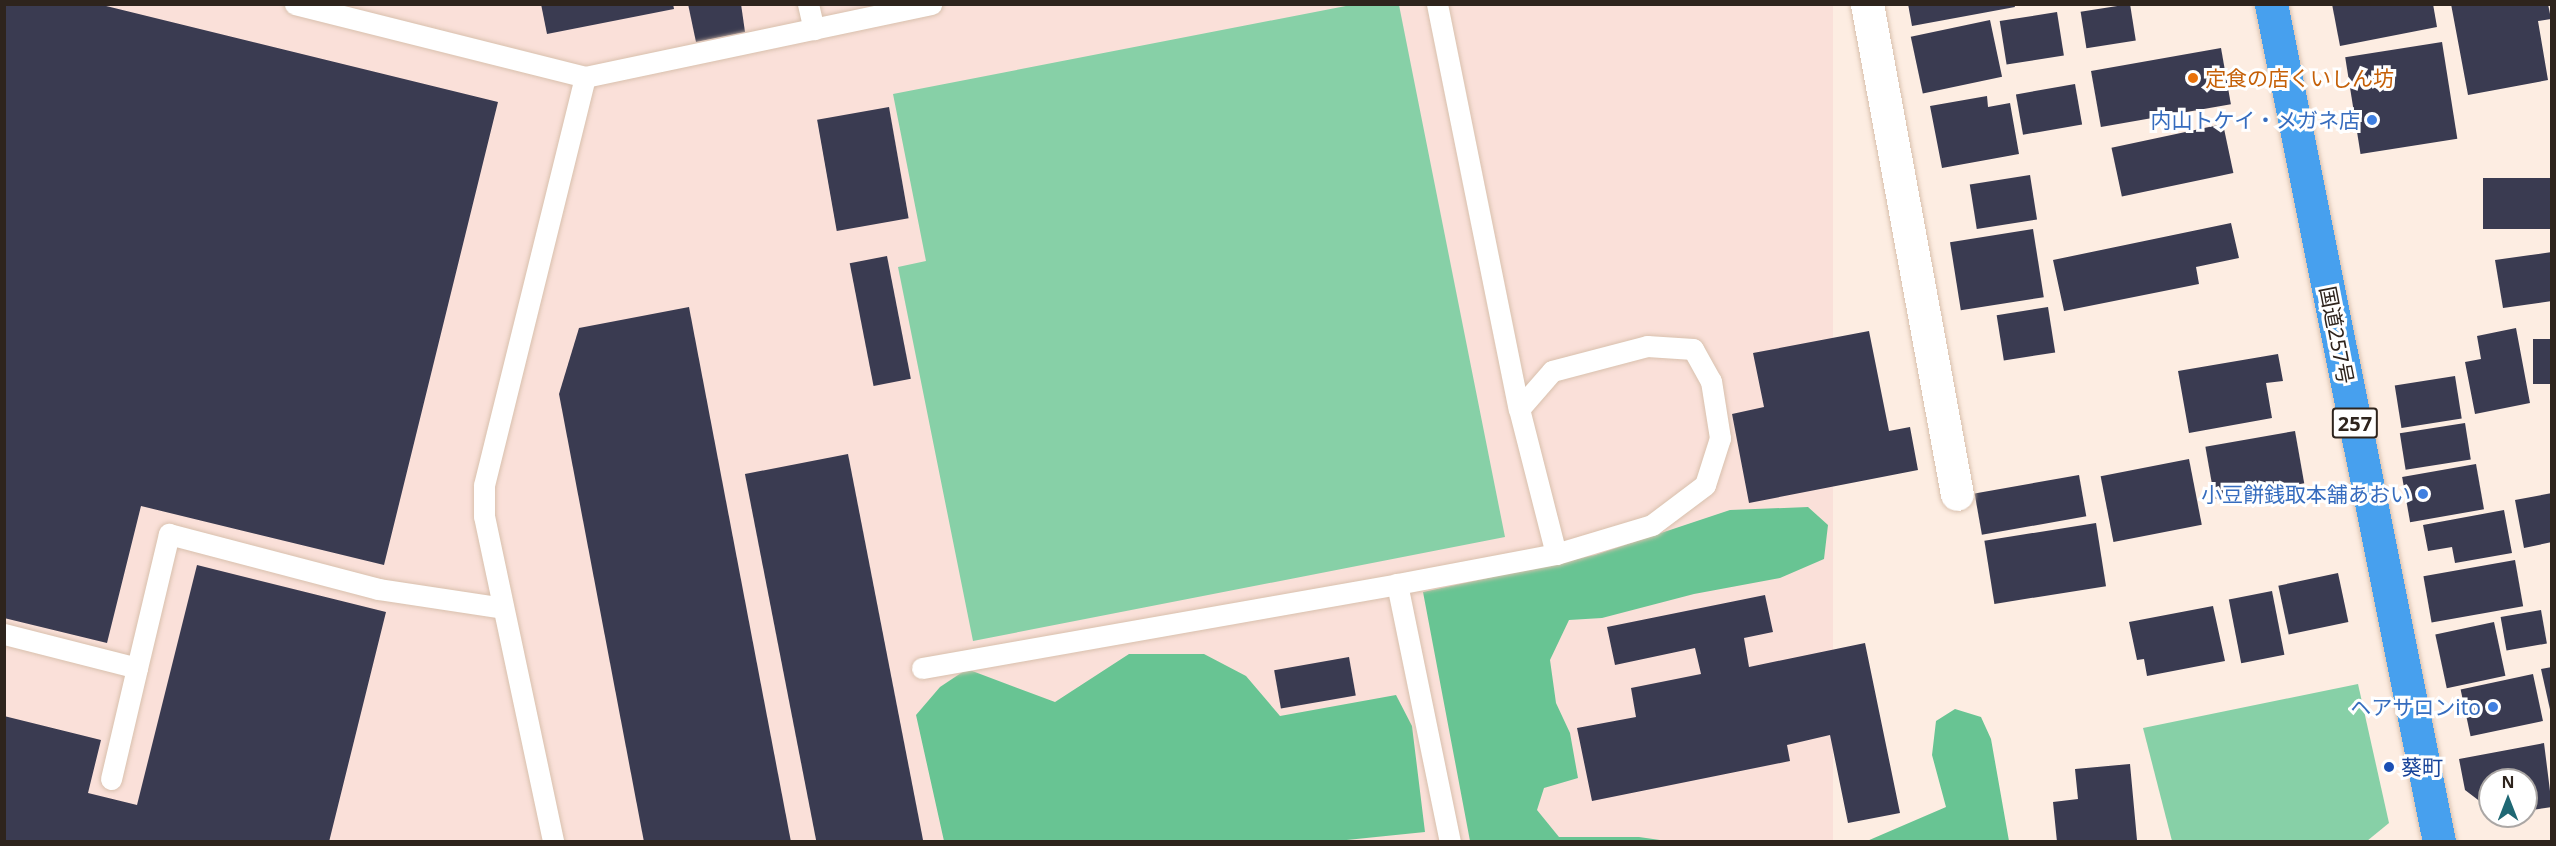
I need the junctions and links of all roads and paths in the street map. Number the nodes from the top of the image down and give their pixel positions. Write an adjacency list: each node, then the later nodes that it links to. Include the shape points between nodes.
1 (295, 4): 8 (lane)
2 (808, 4): 7 (lane)
3 (932, 4): 7 (lane)
4 (1437, 4): 9 (lane)
5 (1867, 4): 10 (street)
6 (2271, 4): 20 (highway, 国道257号 / 257)
7 (814, 29): 8 (lane)
8 (585, 77): 13 (lane, via 484,485 484,516)
9 (1519, 409): 11 (lane); 11 (lane, via 1552,371 1647,346 1693,349 1711,381 1720,438 1705,485 1652,525)
10 (1957, 494)
11 (1556, 554): 12 (lane)
12 (1397, 584): 16 (lane); 19 (lane)
13 (503, 608): 15 (lane, via 378,589 169,534); 18 (lane)
14 (4, 634): 15 (lane)
15 (137, 668): 17 (lane)
16 (922, 668)
17 (111, 779)
18 (553, 842)
19 (1450, 842)
20 (2439, 842)

